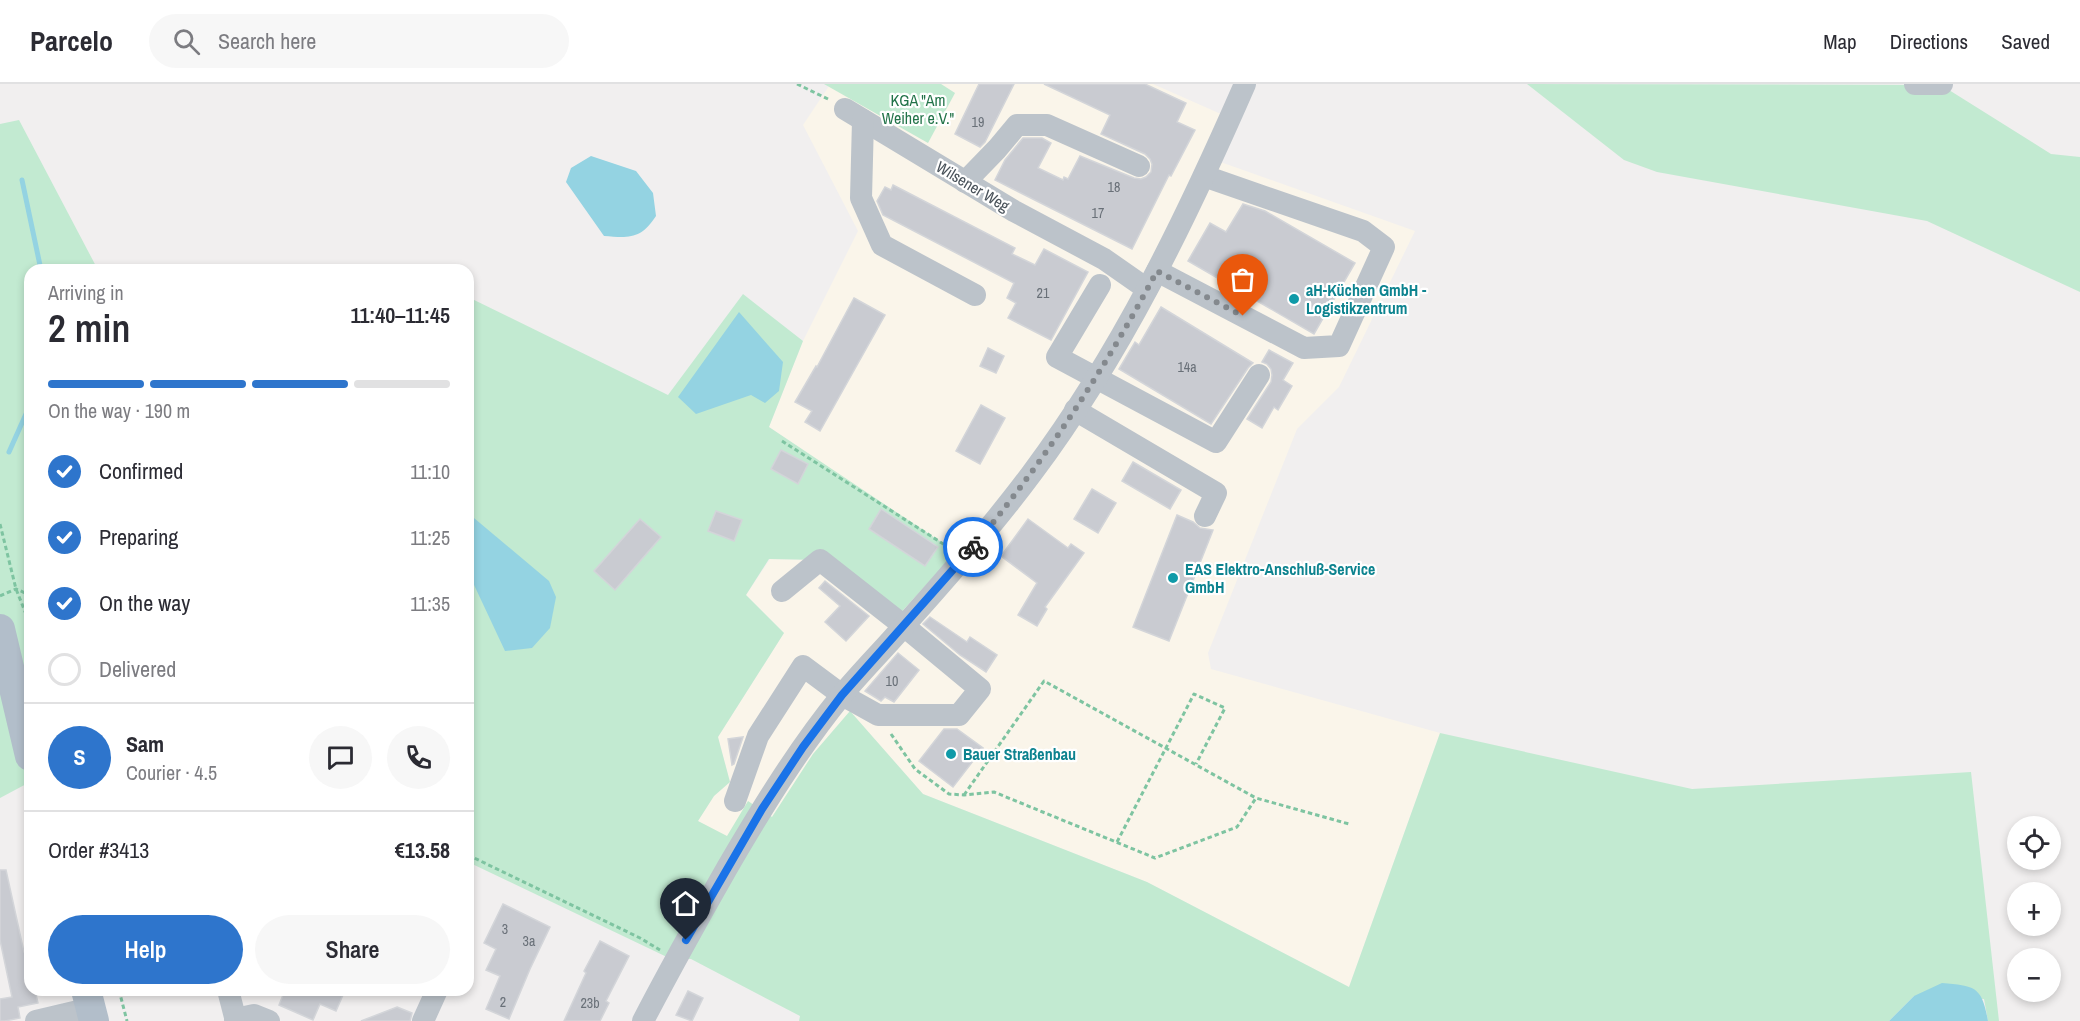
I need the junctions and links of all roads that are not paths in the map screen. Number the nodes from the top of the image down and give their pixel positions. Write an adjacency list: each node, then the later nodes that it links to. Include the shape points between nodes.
1 (1245, 84): 5 (street)
2 (1915, 84): 3 (street)
3 (1942, 84)
4 (1139, 165): 6 (street, via 1047,125 1017,125)
5 (1204, 176): 7 (street); 7 (street, Wilsener Weg, via 1363,231 1384,247 1339,346 1304,348)
6 (965, 182): 7 (street, Wilsener Weg, via 1104,259); 9 (street, Wilsener Weg, via 854,114 861,198 882,244)
7 (1152, 280): 11 (street)
8 (1100, 285): 11 (street, via 1056,357)
9 (975, 295)
10 (1259, 375): 11 (street, via 1216,441)
11 (1095, 378): 12 (street)
12 (1075, 410): 13 (street, via 1216,493); 15 (street, via 1034,472)
13 (1205, 516)
14 (782, 591): 15 (street, via 820,560)
15 (904, 626): 17 (street); 17 (street, via 980,689 959,715 878,715)
16 (0, 629): 18 (main road)
17 (842, 695): 19 (street, via 803,666 758,736); 27 (street, via 762,809 675,958)
18 (24, 731)
19 (735, 801)
20 (229, 996): 23 (street)
21 (434, 996): 26 (street)
22 (90, 1006): 24 (street)
23 (235, 1020): 25 (street, via 254,1015)
24 (36, 1021)
25 (269, 1021)
26 (423, 1021)
27 (644, 1021)

